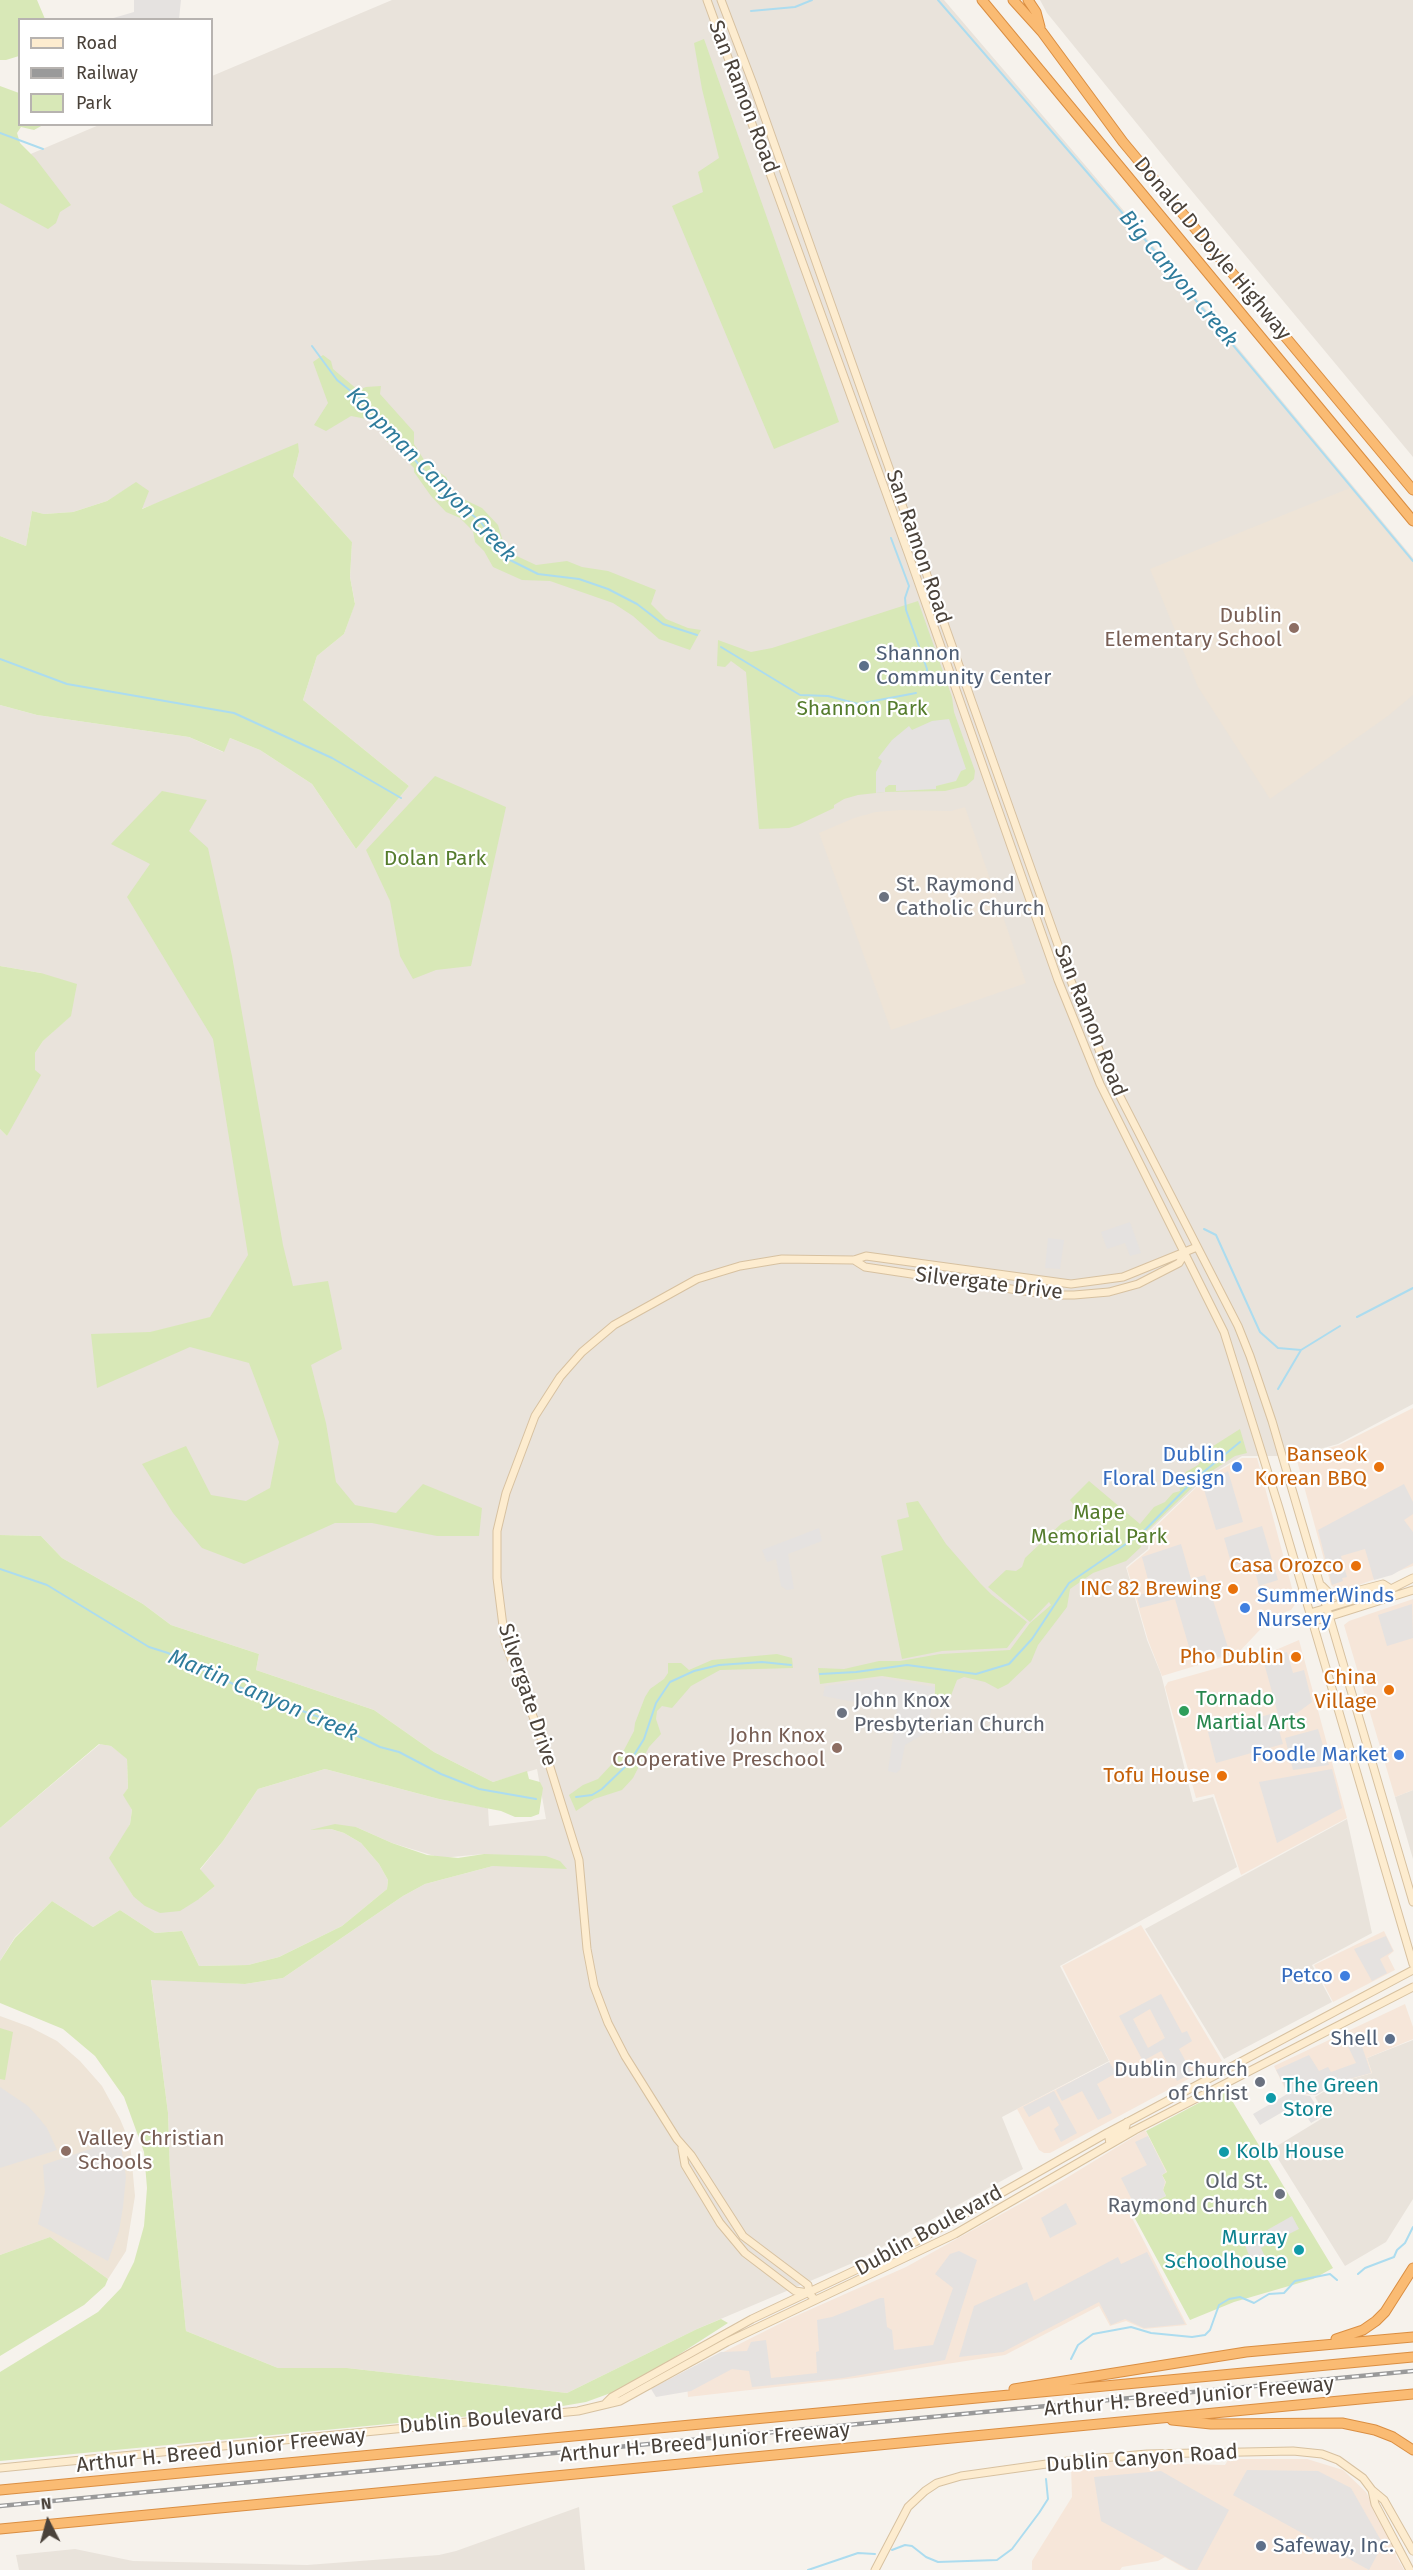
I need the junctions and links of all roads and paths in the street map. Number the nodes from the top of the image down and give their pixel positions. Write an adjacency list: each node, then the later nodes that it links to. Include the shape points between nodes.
1 (707, 0): 9 (street, San Ramon Road, via 1058,980 1100,1084)
2 (721, 0): 10 (street, San Ramon Road, via 1069,976 1111,1079)
3 (982, 0): 8 (highway, Donald D Doyle Highway)
4 (1013, 0): 6 (highway, Donald D Doyle Highway)
5 (1028, 0): 6 (highway)
6 (1042, 32): 7 (highway, Donald D Doyle Highway, via 1123,142)
7 (1413, 490)
8 (1413, 521)
9 (1176, 1236): 11 (street, San Ramon Road); 12 (street)
10 (1197, 1247): 11 (street, Silvergate Drive); 15 (street, San Ramon Road, via 1250,1356)
11 (1185, 1253): 12 (street, Silvergate Drive); 13 (street, Silvergate Drive, via 1179,1263 1138,1284 1074,1295 875,1269); 19 (street, San Ramon Road, via 1229,1345)
12 (1168, 1258): 13 (street, Silvergate Drive, via 1123,1277 1071,1284 866,1256)
13 (854, 1260): 28 (street, Silvergate Drive, via 802,1258 740,1266 697,1279 614,1324 560,1377 535,1416 506,1493 497,1531 497,1578 506,1642 540,1734 579,1860 594,1986 625,2056)
14 (1413, 1578): 16 (street)
15 (1320, 1584): 16 (street, via 1337,1596 1383,1584); 18 (street, San Ramon Road)
16 (1391, 1588): 18 (street)
17 (1413, 1590): 20 (street)
18 (1327, 1608): 19 (street); 20 (street, San Ramon Road)
19 (1310, 1613): 21 (street, San Ramon Road)
20 (1329, 1617): 21 (street); 22 (street, San Ramon Road)
21 (1312, 1622): 23 (street, San Ramon Road)
22 (1413, 1902)
23 (1413, 1964)
24 (1413, 1970): 26 (street, Dublin Boulevard)
25 (1413, 1987): 27 (street, Dublin Boulevard)
26 (1127, 2122): 27 (street, Dublin Boulevard, via 1125,2129 1109,2138); 30 (street, Dublin Boulevard, via 915,2242)
27 (1110, 2144): 31 (street, Dublin Boulevard, via 955,2234)
28 (682, 2148): 30 (street, Silvergate Drive, via 692,2155 743,2236 808,2285); 30 (street, Silvergate Drive, via 685,2165 720,2223 745,2253 795,2291)
29 (1413, 2268): 33 (highway, via 1376,2321 1349,2336)
30 (809, 2293): 31 (street, Silvergate Drive); 37 (street, Dublin Boulevard, via 714,2340)
31 (815, 2300): 37 (street, Dublin Boulevard, via 727,2342 620,2401)
32 (1413, 2337): 33 (highway)
33 (1309, 2346): 36 (highway, via 1042,2383)
34 (1413, 2357): 36 (highway, Arthur H. Breed Junior Freeway)
35 (1413, 2394): 38 (highway, Arthur H. Breed Junior Freeway)
36 (993, 2395): 41 (highway, Arthur H. Breed Junior Freeway)
37 (604, 2405): 40 (street, Dublin Boulevard, via 578,2411)
38 (1160, 2418): 39 (highway, via 1210,2424 1349,2424 1393,2437); 43 (highway, Arthur H. Breed Junior Freeway)
39 (1413, 2450)
40 (0, 2468)
41 (0, 2490)
42 (1372, 2490): 44 (street, Dublin Canyon Road, via 1384,2500); 45 (street, Dublin Canyon Road, via 1363,2478 1338,2460 1293,2451 1090,2458 961,2476 933,2486 908,2507); 46 (street, Dublin Canyon Road, via 1375,2504)
43 (0, 2529)
44 (1413, 2551)
45 (875, 2570)
46 (1410, 2570)

